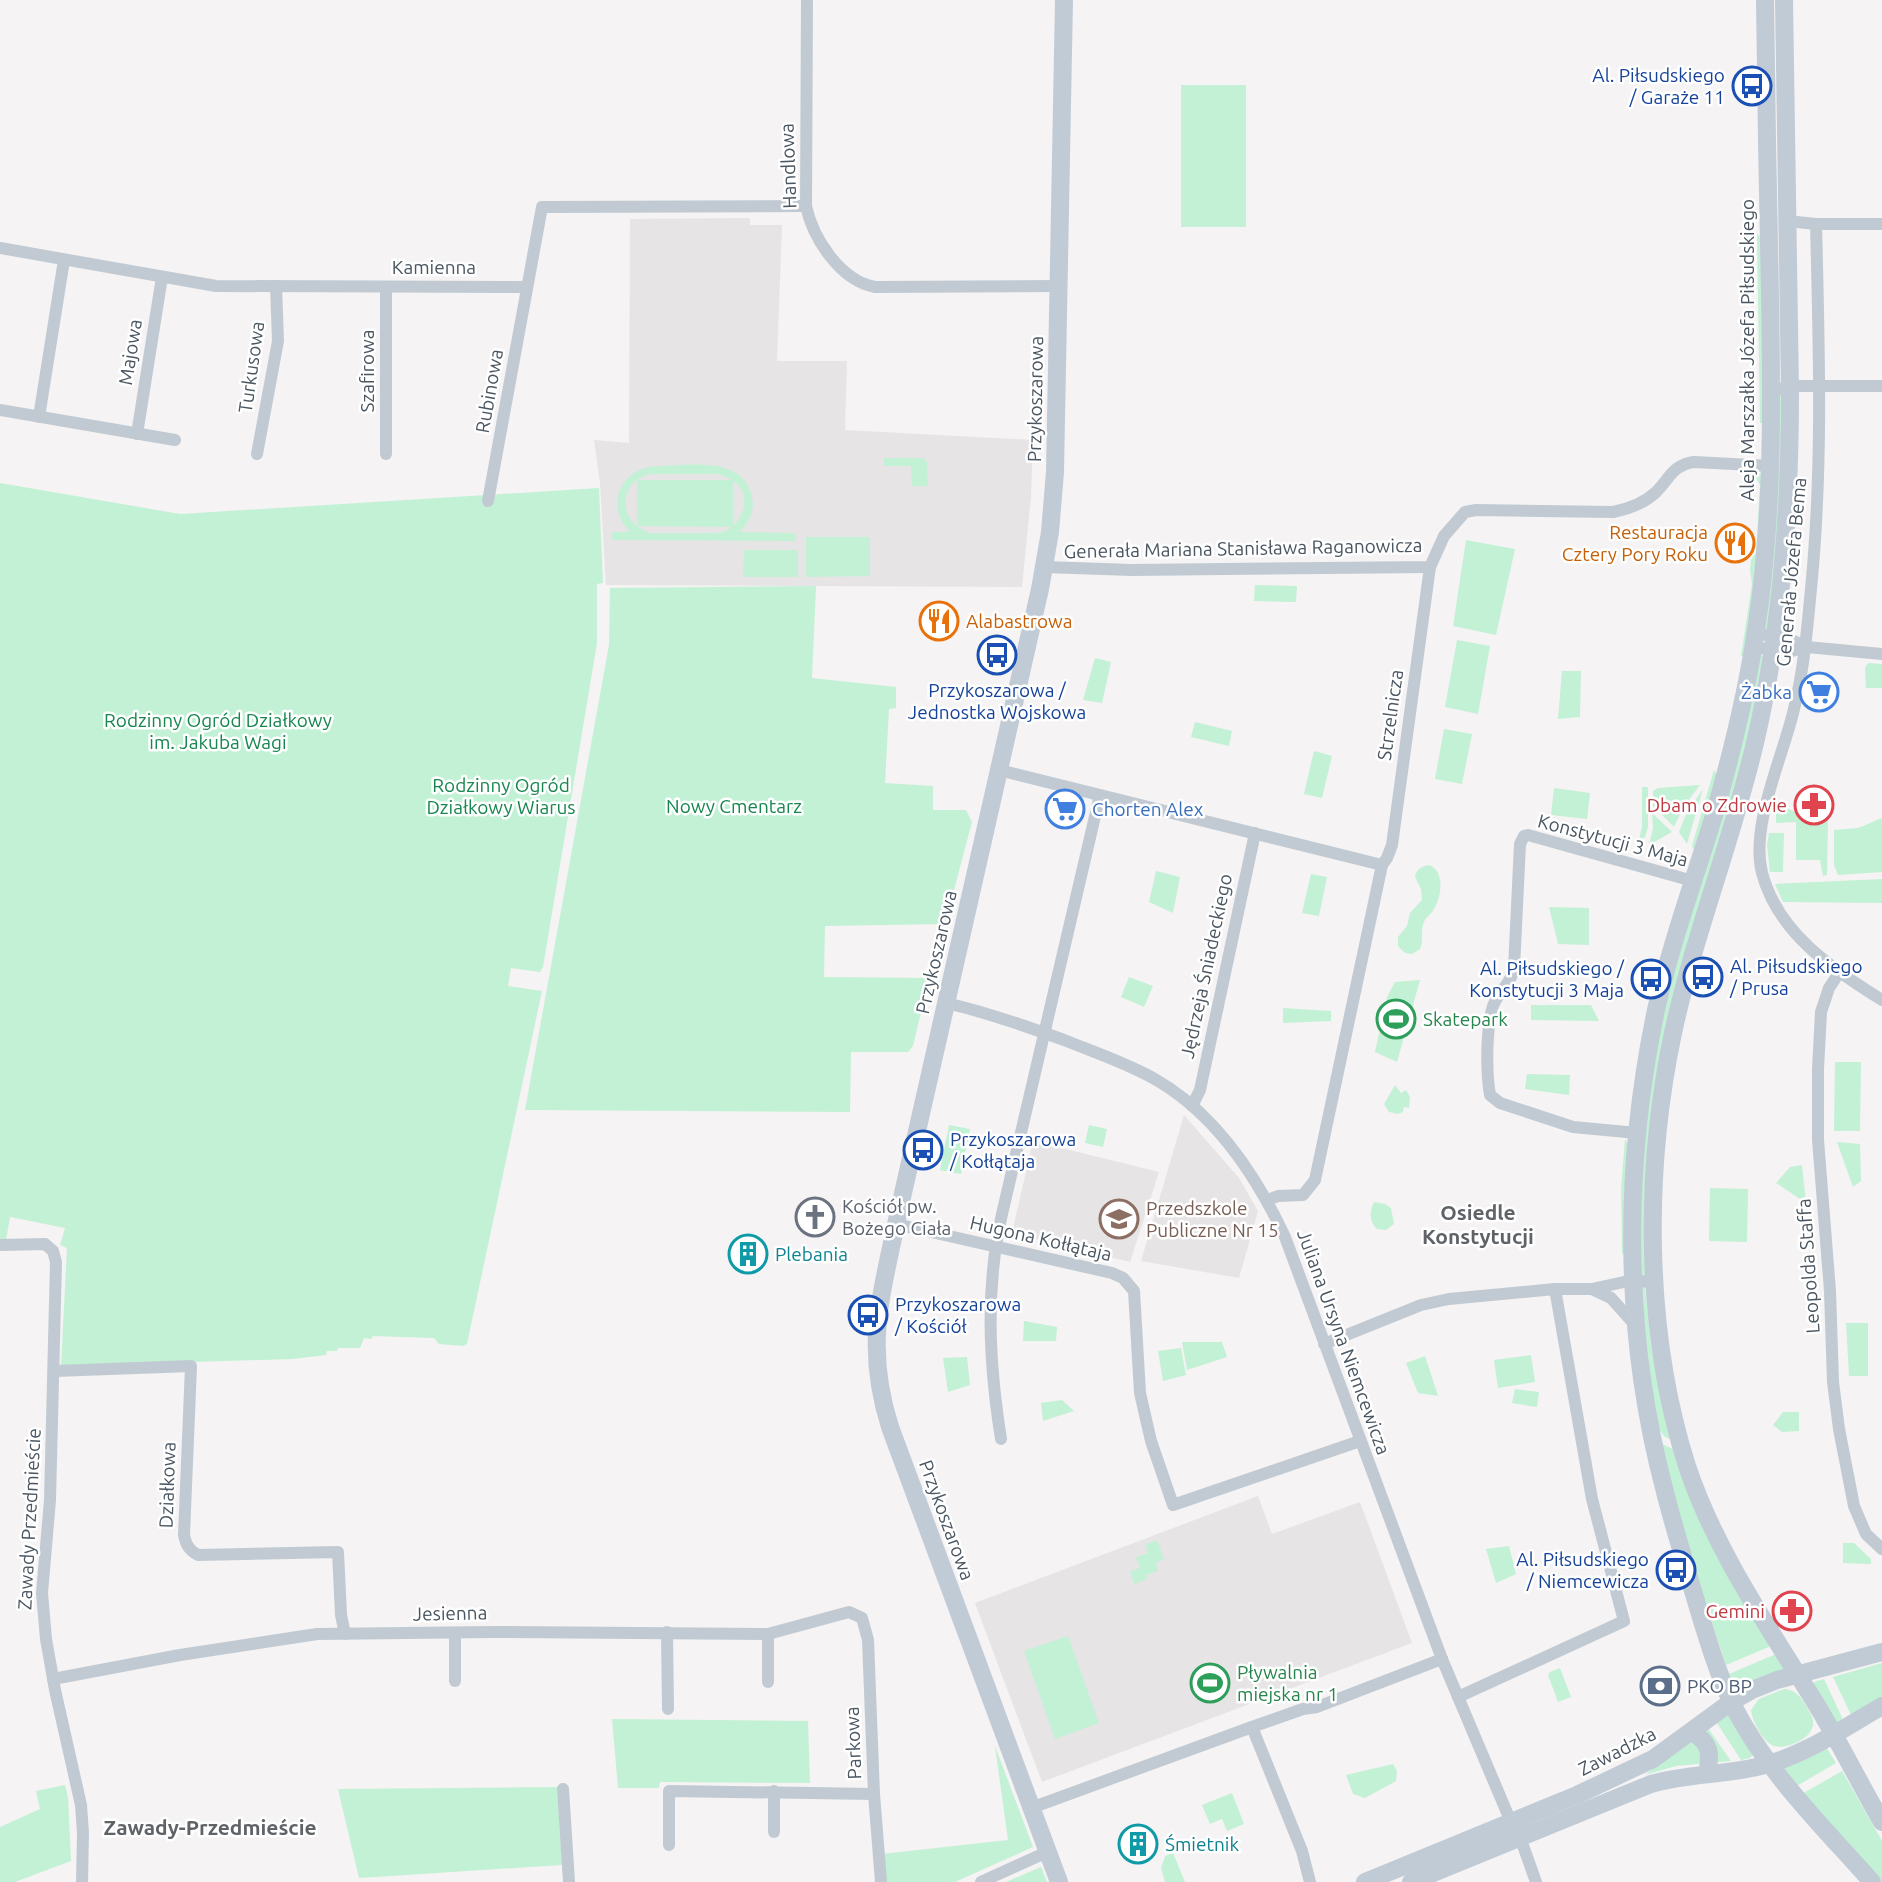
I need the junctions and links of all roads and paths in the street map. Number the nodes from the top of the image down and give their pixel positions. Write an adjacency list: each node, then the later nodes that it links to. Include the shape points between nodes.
1 (807, 0): 5 (street, Handlowa)
2 (1064, 0): 13 (street, Przykoszarowa)
3 (1765, 0): 19 (street, Aleja Marszałka Józefa Piłsudskiego)
4 (1784, 0): 6 (street, Aleja Marszałka Józefa Piłsudskiego)
5 (806, 206): 13 (street, Handlowa, via 828,251 848,275 866,285); 15 (street, via 542,207)
6 (1787, 221): 7 (street); 16 (street, Aleja Marszałka Józefa Piłsudskiego)
7 (1816, 224): 8 (street); 17 (street, Generała Józefa Bema)
8 (1882, 224)
9 (0, 248): 10 (street, Kamienna)
10 (64, 260): 11 (street, Kamienna); 21 (street)
11 (162, 276): 12 (street, Kamienna, via 216,286); 22 (street, Majowa)
12 (276, 286): 14 (street, Kamienna); 24 (street, Turkusowa, via 278,341)
13 (1057, 286): 28 (street, Przykoszarowa, via 1054,496)
14 (386, 287): 15 (street, Kamienna); 25 (street, Szafirowa)
15 (527, 287): 27 (street, Rubinowa)
16 (1790, 386): 17 (street); 19 (street); 31 (street, Aleja Marszałka Józefa Piłsudskiego, via 1787,516)
17 (1820, 386): 18 (street); 32 (street, Generała Józefa Bema, via 1817,518)
18 (1882, 386)
19 (1771, 392): 26 (street, Aleja Marszałka Józefa Piłsudskiego)
20 (0, 410): 21 (street)
21 (38, 417): 22 (street)
22 (137, 434): 23 (street)
23 (175, 440)
24 (257, 454)
25 (386, 454)
26 (1771, 466): 29 (street, Generała Mariana Stanisława Raganowicza, via 1685,463 1647,499 1613,512 1465,512 1444,536); 30 (street, Aleja Marszałka Józefa Piłsudskiego)
27 (488, 501)
28 (1044, 567): 29 (street, Generała Mariana Stanisława Raganowicza); 34 (street, Przykoszarowa)
29 (1430, 568): 37 (street, Strzelnicza, via 1392,845)
30 (1755, 640): 31 (street); 38 (street, Aleja Marszałka Józefa Piłsudskiego, via 1727,770)
31 (1774, 643): 32 (street, via 1788,653); 50 (street, Aleja Marszałka Józefa Piłsudskiego, via 1754,745 1682,996 1666,1071 1655,1161)
32 (1807, 647): 33 (street); 39 (street, Generała Józefa Bema, via 1760,827 1759,855 1768,890 1786,922)
33 (1882, 654)
34 (999, 770): 35 (street); 41 (street, Przykoszarowa)
35 (1100, 795): 36 (street); 42 (street)
36 (1255, 833): 37 (street); 43 (street, Jędrzeja Śniadeckiego, via 1200,1090)
37 (1382, 865): 45 (street, Strzelnicza, via 1315,1180 1303,1195)
38 (1693, 881): 44 (street, Aleja Marszałka Józefa Piłsudskiego, via 1658,1003); 44 (street, Konstytucji 3 Maja, via 1532,836 1524,836 1520,844 1514,968 1492,1008 1490,1095 1500,1103 1573,1127)
39 (1839, 973): 40 (street, Generała Józefa Bema); 58 (street, Leopolda Staffa, via 1821,1012 1818,1092 1833,1382 1854,1506 1866,1534)
40 (1882, 1000)
41 (946, 1003): 42 (street, Juliana Ursyna Niemcewicza); 46 (street, Przykoszarowa)
42 (1044, 1033): 43 (street, Juliana Ursyna Niemcewicza, via 1119,1061 1155,1079); 48 (street)
43 (1192, 1106): 45 (street, Juliana Ursyna Niemcewicza, via 1227,1142)
44 (1637, 1133): 49 (street, Aleja Marszałka Józefa Piłsudskiego)
45 (1268, 1200): 54 (street, Juliana Ursyna Niemcewicza)
46 (896, 1224): 48 (street, Hugona Kołłątaja); 82 (street, Przykoszarowa, via 876,1333 881,1398)
47 (0, 1245): 55 (street, Zawady Przedmieście, via 45,1244 53,1251)
48 (996, 1248): 56 (street, via 990,1330); 57 (street, Hugona Kołłątaja, via 1112,1273 1131,1286 1140,1393 1173,1505)
49 (1633, 1280): 50 (street); 52 (street); 53 (street, Aleja Marszałka Józefa Piłsudskiego)
50 (1656, 1283): 66 (street, Aleja Marszałka Józefa Piłsudskiego, via 1671,1402 1693,1483 1768,1631)
51 (1555, 1289): 52 (street); 54 (street, via 1435,1302); 70 (street, via 1592,1499 1624,1621)
52 (1592, 1289): 53 (street, via 1611,1297)
53 (1636, 1325): 71 (street, Aleja Marszałka Józefa Piłsudskiego, via 1663,1486)
54 (1324, 1344): 57 (street, Juliana Ursyna Niemcewicza)
55 (55, 1371): 62 (street, Działkowa, via 191,1366 186,1545 198,1555 338,1552); 67 (street, Zawady Przedmieście, via 42,1592)
56 (1001, 1439)
57 (1360, 1441): 65 (street, Juliana Ursyna Niemcewicza)
58 (1882, 1549)
59 (849, 1612): 63 (street, Jesienna); 81 (street, Parkowa, via 862,1618 869,1640)
60 (667, 1632): 61 (street, Jesienna); 63 (street, Jesienna); 73 (street)
61 (455, 1633): 62 (street, Jesienna); 68 (street)
62 (345, 1634): 67 (street, Jesienna, via 289,1638)
63 (768, 1634): 69 (street)
64 (1882, 1653): 66 (street, Zawadzka)
65 (1443, 1659): 70 (street, Juliana Ursyna Niemcewicza); 74 (street)
66 (1797, 1674): 71 (street, Zawadzka); 76 (street, Aleja Marszałka Józefa Piłsudskiego)
67 (53, 1679): 91 (street, Zawady Przedmieście, via 81,1805)
68 (455, 1681)
69 (768, 1682)
70 (1458, 1697): 84 (street, Juliana Ursyna Niemcewicza)
71 (1731, 1702): 75 (street, Zawadzka); 77 (street, Aleja Marszałka Józefa Piłsudskiego)
72 (1882, 1706): 76 (street, Zawadzka)
73 (668, 1709)
74 (1252, 1727): 82 (street); 96 (street, via 1302,1850)
75 (1692, 1732): 78 (street, via 1709,1746); 84 (street, Zawadzka, via 1653,1759)
76 (1834, 1735): 77 (street, Zawadzka); 83 (street, Aleja Marszałka Józefa Piłsudskiego)
77 (1769, 1764): 78 (street, Zawadzka); 100 (street, Aleja Marszałka Józefa Piłsudskiego)
78 (1707, 1774): 84 (street, Zawadzka, via 1651,1784)
79 (563, 1789): 92 (street)
80 (774, 1791): 81 (street); 85 (street); 86 (street, via 669,1791)
81 (874, 1794): 93 (street, Parkowa)
82 (1031, 1808): 87 (street, Przykoszarowa)
83 (1882, 1822)
84 (1517, 1825): 88 (street, Zawadzka); 90 (street, Zawadzka); 99 (street, Juliana Ursyna Niemcewicza)
85 (774, 1832)
86 (669, 1845)
87 (1048, 1852): 94 (street); 95 (street, Przykoszarowa)
88 (1422, 1857): 89 (street, Zawadzka); 90 (street)
89 (1402, 1874): 97 (street, Zawadzka)
90 (1429, 1874): 98 (street, Zawadzka)
91 (82, 1882)
92 (569, 1882)
93 (881, 1882)
94 (981, 1882)
95 (1059, 1882)
96 (1310, 1882)
97 (1365, 1882)
98 (1411, 1882)
99 (1536, 1882)
100 (1872, 1882)

